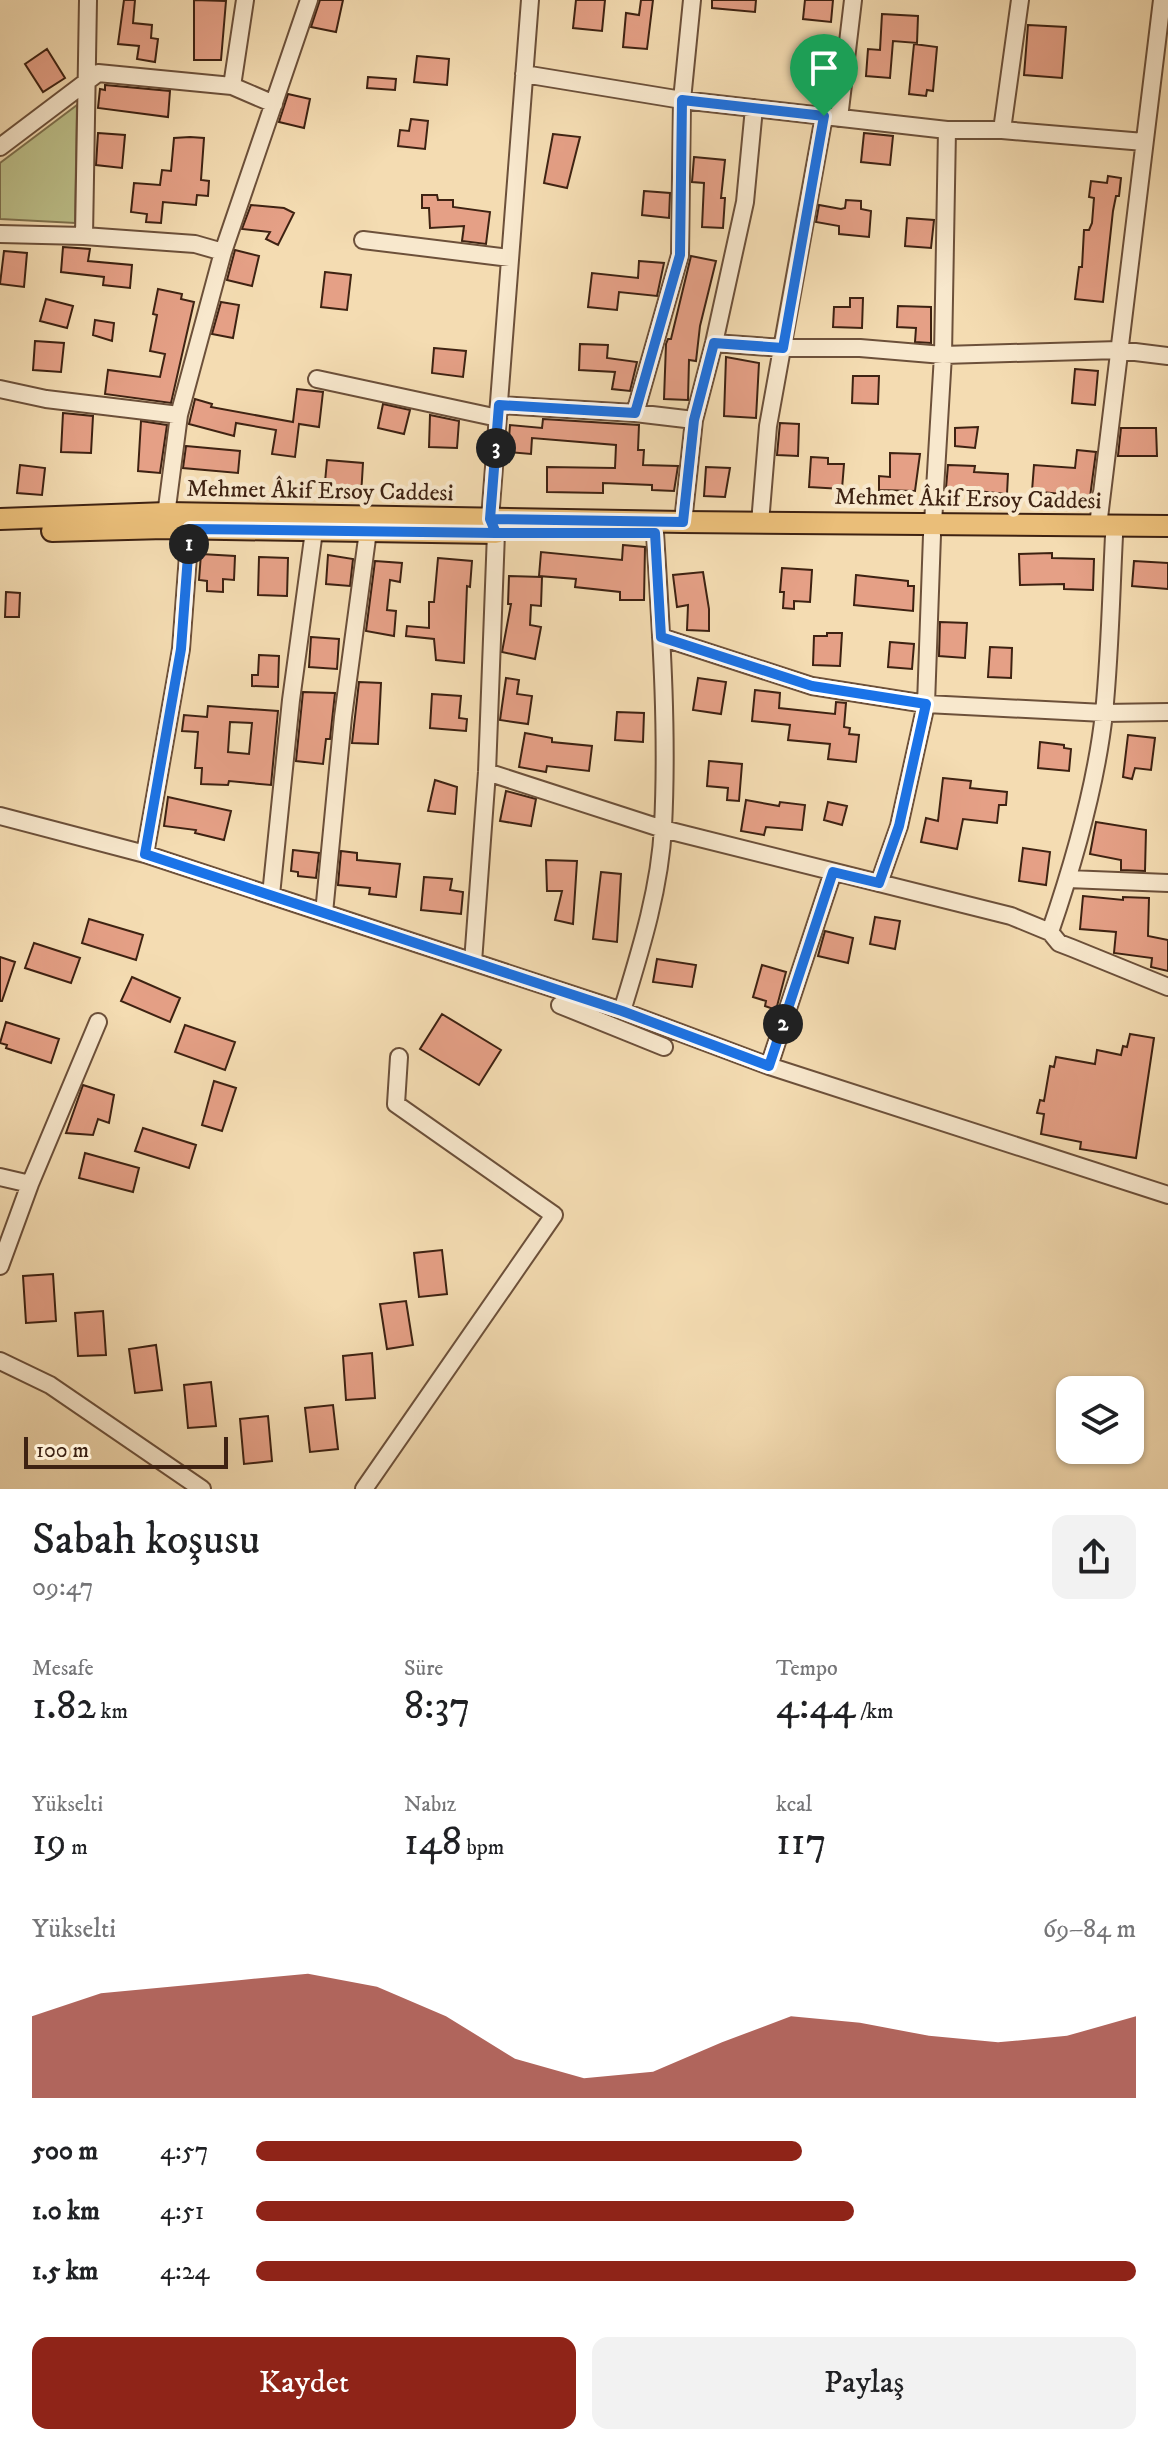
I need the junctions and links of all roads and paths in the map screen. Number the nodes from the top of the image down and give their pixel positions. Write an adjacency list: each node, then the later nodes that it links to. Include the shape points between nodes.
1 (88, 0): 10 (street)
2 (245, 0): 11 (street)
3 (309, 0): 13 (street)
4 (530, 0): 9 (street)
5 (692, 0): 12 (street)
6 (853, 0): 15 (street)
7 (1020, 0): 17 (street)
8 (1162, 0): 18 (street)
9 (524, 74): 12 (street); 24 (street)
10 (88, 81): 11 (street, via 98,73); 19 (street); 21 (street)
11 (232, 86): 13 (street)
12 (682, 100): 14 (street); 33 (street, via 680,255)
13 (274, 104): 23 (street)
14 (754, 108): 15 (street); 25 (street, via 745,202)
15 (831, 117): 16 (street); 26 (street)
16 (947, 130): 17 (street); 28 (street)
17 (1002, 130): 18 (street)
18 (1144, 142): 27 (street)
19 (0, 147)
20 (0, 234): 21 (street)
21 (84, 236): 23 (street, via 195,244)
22 (363, 240): 24 (street)
23 (223, 252): 34 (street)
24 (510, 258): 32 (street)
25 (714, 343): 26 (street); 35 (street)
26 (783, 348): 28 (street); 39 (street, via 768,426)
27 (1119, 350): 28 (street); 29 (street); 46 (street)
28 (943, 355): 43 (street)
29 (1168, 356)
30 (317, 379): 32 (street)
31 (0, 389): 34 (street)
32 (498, 412): 33 (street); 40 (street)
33 (635, 413): 35 (street)
34 (179, 415): 37 (street)
35 (694, 420): 38 (street)
36 (0, 519): 37 (main road, Mehmet Âkif Ersoy Caddesi)
37 (166, 521): 40 (main road, Mehmet Âkif Ersoy Caddesi); 42 (main road, Mehmet Âkif Ersoy Caddesi); 47 (main road, Mehmet Âkif Ersoy Caddesi)
38 (683, 522): 39 (main road, Mehmet Âkif Ersoy Caddesi); 40 (main road, Mehmet Âkif Ersoy Caddesi)
39 (760, 523): 43 (main road, Mehmet Âkif Ersoy Caddesi)
40 (493, 526): 45 (main road, Mehmet Âkif Ersoy Caddesi); 48 (main road, Mehmet Âkif Ersoy Caddesi); 54 (street)
41 (1168, 526): 46 (main road, Mehmet Âkif Ersoy Caddesi)
42 (190, 529): 44 (main road, Mehmet Âkif Ersoy Caddesi); 57 (street, via 181,649)
43 (932, 529): 46 (main road, Mehmet Âkif Ersoy Caddesi); 48 (main road, Mehmet Âkif Ersoy Caddesi); 51 (street)
44 (314, 531): 45 (main road, Mehmet Âkif Ersoy Caddesi); 62 (street)
45 (368, 531): 63 (street)
46 (1106, 531): 49 (main road, Mehmet Âkif Ersoy Caddesi); 53 (street)
47 (0, 532)
48 (655, 533): 50 (street)
49 (1168, 533)
50 (661, 637): 51 (street, via 812,686); 56 (street)
51 (926, 704): 53 (street); 60 (street, via 899,826)
52 (1168, 712): 53 (street)
53 (1104, 713): 59 (street)
54 (487, 772): 56 (street); 65 (street)
55 (0, 816): 57 (street)
56 (663, 829): 58 (street); 68 (street, via 647,929)
57 (145, 854): 62 (street)
58 (833, 872): 60 (street); 72 (street)
59 (1068, 879): 61 (street); 64 (street)
60 (879, 883): 64 (street, via 1011,916)
61 (1168, 883)
62 (271, 895): 63 (street)
63 (324, 913): 65 (street)
64 (1050, 932): 66 (street, via 1059,943)
65 (473, 962): 68 (street)
66 (1168, 987)
67 (560, 1005): 70 (street)
68 (622, 1011): 72 (street)
69 (98, 1022): 74 (street)
70 (664, 1047)
71 (399, 1057): 79 (street, via 396,1104 554,1215)
72 (769, 1066): 75 (street)
73 (0, 1177): 74 (street)
74 (30, 1184): 76 (street)
75 (1168, 1195)
76 (0, 1266)
77 (0, 1361): 78 (street, via 50,1385)
78 (202, 1489)
79 (364, 1489)

